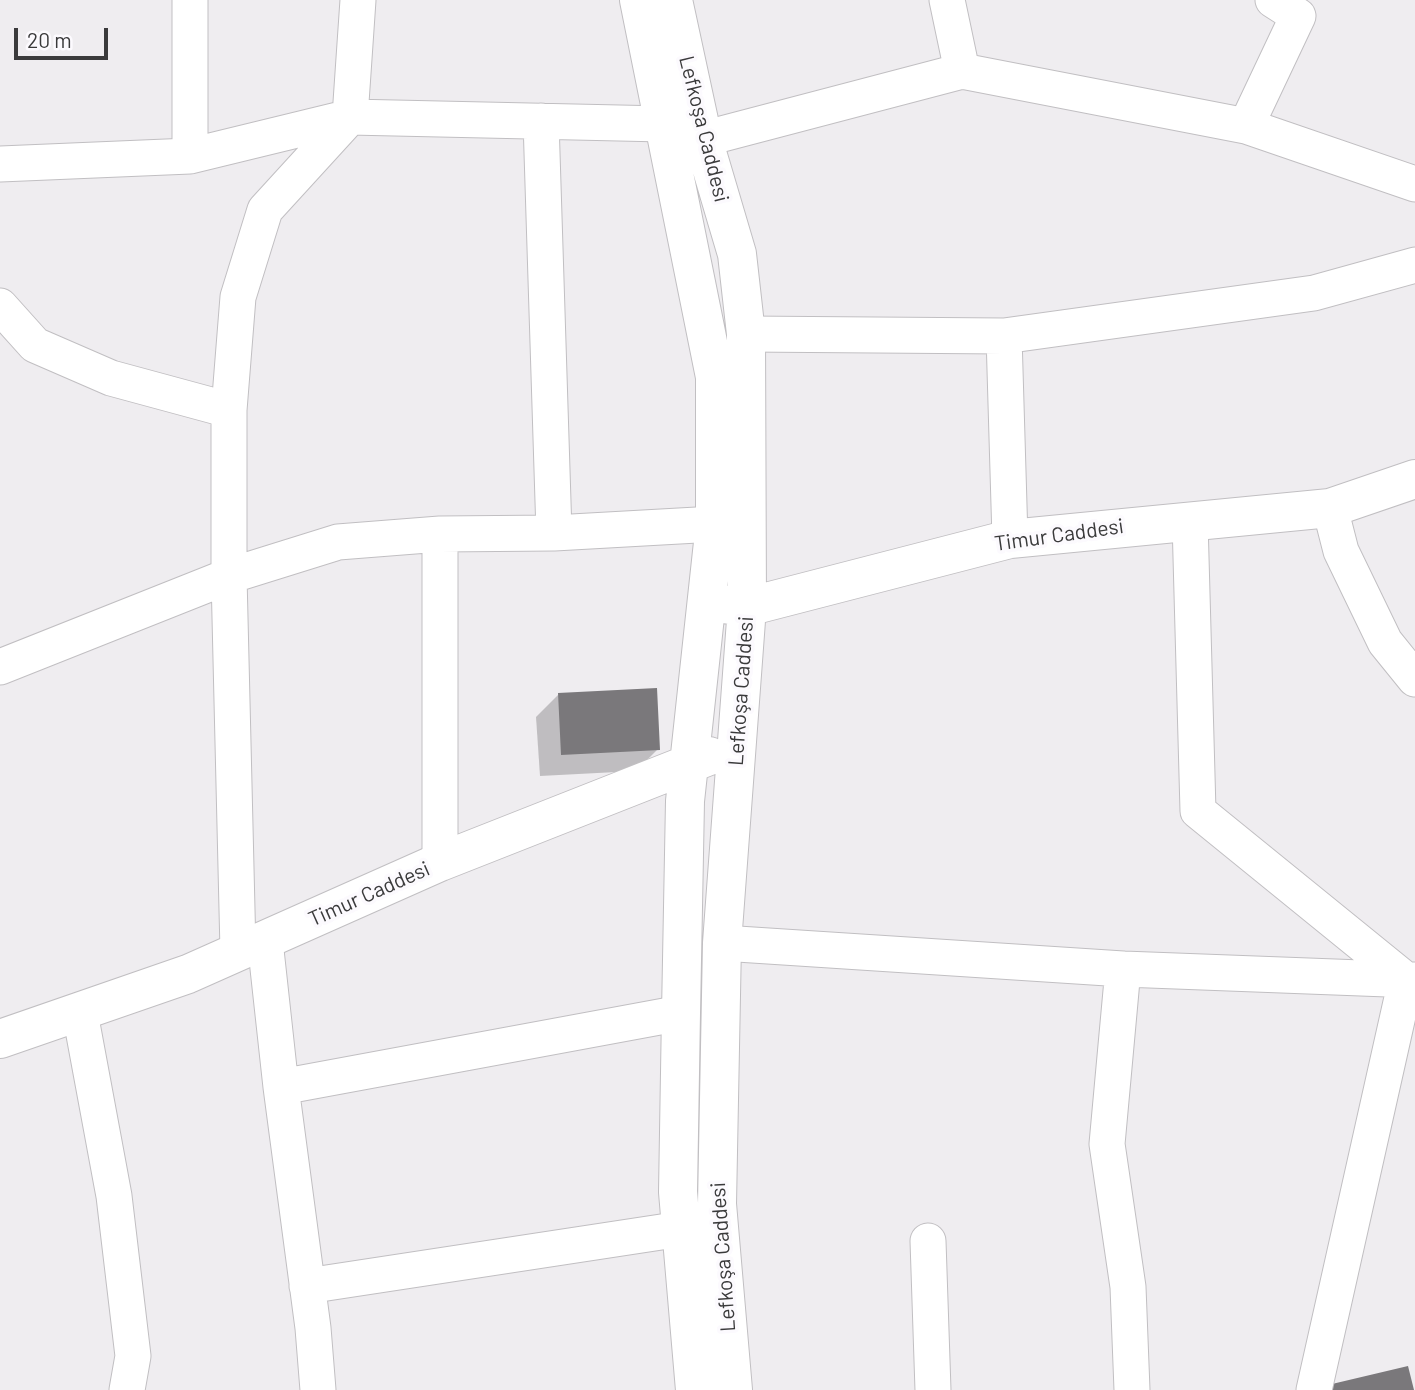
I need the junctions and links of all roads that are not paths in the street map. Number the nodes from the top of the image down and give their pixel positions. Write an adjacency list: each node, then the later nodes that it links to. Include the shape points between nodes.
1 (190, 0): 13 (street)
2 (358, 0): 8 (street)
3 (639, 0): 10 (street)
4 (673, 0): 12 (street, Lefkoşa Caddesi)
5 (947, 0): 7 (street)
6 (1293, 5): 11 (street)
7 (962, 71): 11 (street); 12 (street)
8 (350, 117): 9 (street); 13 (street); 20 (street, via 265,210 238,298)
9 (541, 121): 10 (street); 25 (street)
10 (664, 124): 24 (street, via 715,377)
11 (1246, 126): 15 (street)
12 (703, 139): 18 (street, Lefkoşa Caddesi, via 737,254)
13 (190, 156): 14 (street)
14 (0, 164)
15 (1415, 184)
16 (1415, 265): 19 (street, via 1314,293)
17 (0, 306): 20 (street, via 35,345 111,378)
18 (746, 334): 19 (street); 30 (street, Lefkoşa Caddesi)
19 (1004, 336): 27 (street)
20 (229, 410): 28 (street)
21 (1415, 479): 22 (street, Timur Caddesi)
22 (1330, 508): 23 (street, Timur Caddesi); 32 (street, via 1341,551 1385,642)
23 (1190, 521): 27 (street, Timur Caddesi); 39 (street, via 1198,811)
24 (715, 524): 25 (street); 29 (street)
25 (554, 533): 26 (street)
26 (440, 534): 28 (street, via 338,542); 35 (street)
27 (1010, 538): 30 (street, Timur Caddesi)
28 (229, 576): 31 (street); 37 (street)
29 (706, 601): 30 (street, Timur Caddesi); 34 (street)
30 (747, 607): 33 (street, Lefkoşa Caddesi)
31 (0, 667)
32 (1415, 679)
33 (737, 746): 34 (street, Timur Caddesi); 36 (street, Lefkoşa Caddesi)
34 (689, 764): 35 (street, Timur Caddesi); 41 (street)
35 (440, 862): 37 (street, Timur Caddesi)
36 (722, 943): 38 (street); 50 (street, Lefkoşa Caddesi, via 717,1204)
37 (251, 946): 40 (street, Timur Caddesi); 43 (street)
38 (1123, 969): 39 (street); 52 (street, via 1107,1144 1128,1287)
39 (1411, 980): 53 (street)
40 (80, 1013): 42 (street, Timur Caddesi); 47 (street, via 114,1196 133,1356)
41 (681, 1013): 43 (street); 44 (street)
42 (0, 1039)
43 (281, 1087): 46 (street)
44 (681, 1229): 46 (street); 49 (street)
45 (928, 1241): 51 (street)
46 (307, 1286): 48 (street)
47 (127, 1390)
48 (318, 1390)
49 (695, 1390)
50 (733, 1390)
51 (933, 1390)
52 (1132, 1390)
53 (1314, 1390)

